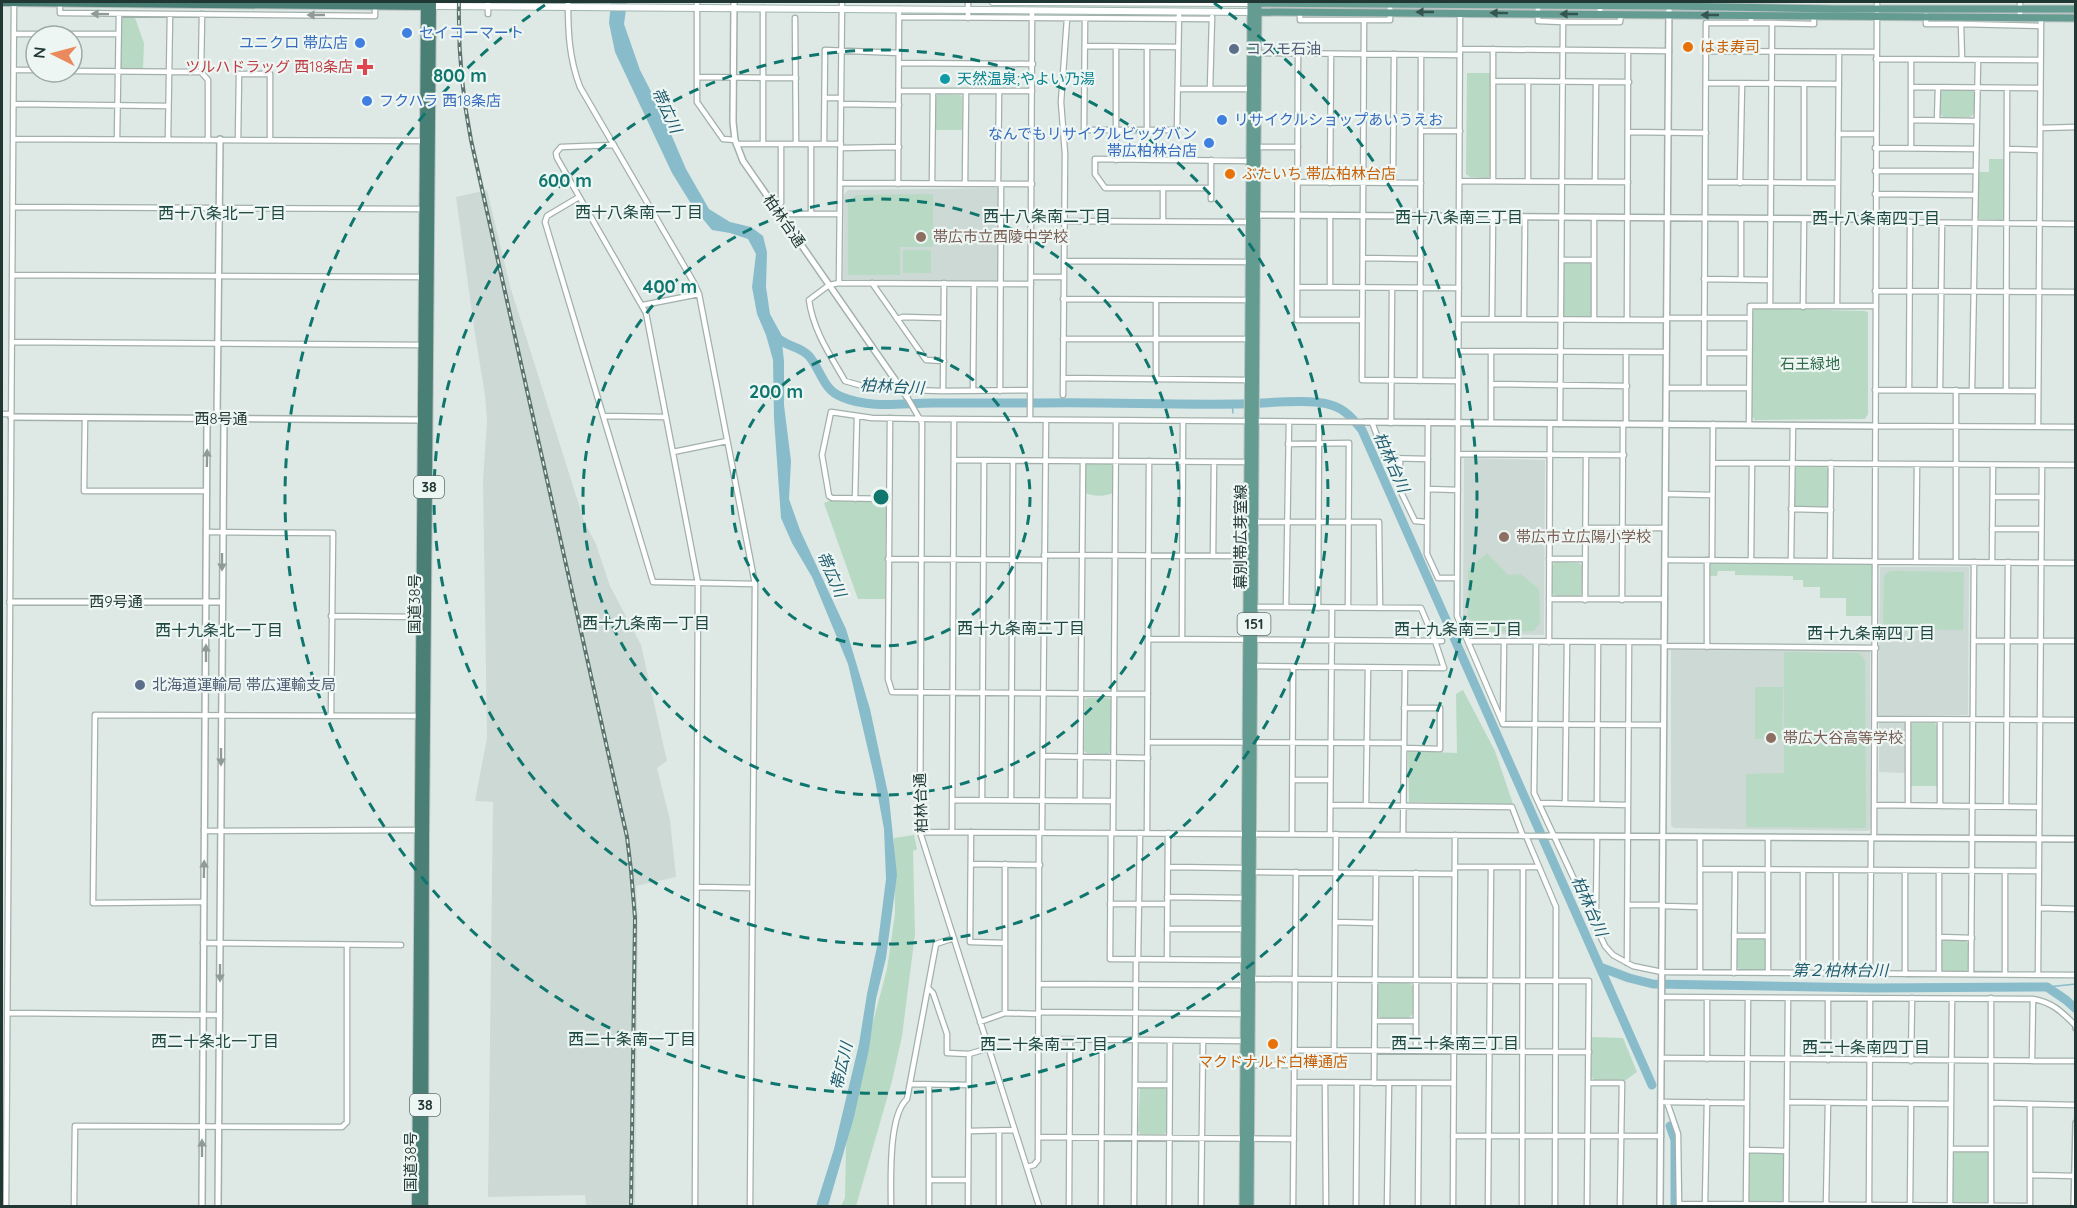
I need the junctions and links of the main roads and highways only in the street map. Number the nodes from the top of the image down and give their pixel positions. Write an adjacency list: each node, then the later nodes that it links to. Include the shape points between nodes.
1 (2, 2): 2 (highway)
2 (14, 2): 12 (highway)
3 (993, 2): 4 (main road)
4 (1033, 2): 5 (main road)
5 (1065, 2): 6 (main road)
6 (1073, 2): 7 (main road)
7 (1163, 2): 8 (main road)
8 (1188, 2): 9 (main road)
9 (1255, 2): 10 (main road); 32 (main road, 幕別帯広芽室線 / 151)
10 (1301, 2): 11 (main road)
11 (1330, 2): 14 (main road)
12 (60, 3): 13 (highway)
13 (222, 3): 16 (highway)
14 (1419, 3): 26 (main road)
15 (1505, 3): 26 (main road); 27 (main road)
16 (428, 4): 17 (main road); 39 (highway, 国道38号 / 38)
17 (488, 4): 18 (main road)
18 (528, 4): 19 (main road)
19 (568, 4): 20 (main road)
20 (697, 4): 23 (main road)
21 (1669, 4): 22 (main road); 27 (main road)
22 (1709, 4): 34 (main road)
23 (734, 5): 24 (main road)
24 (842, 5): 32 (main road, via 1032,14 1188,12 1212,16)
25 (1948, 5): 30 (main road); 33 (main road)
26 (1460, 6): 27 (main road, one-way to 26, via 1538,14); 32 (main road, one-way to 32, via 1390,12)
27 (1600, 7): 34 (main road, one-way to 27, via 1621,14)
28 (1876, 8): 29 (main road); 33 (main road)
29 (1836, 9): 34 (main road); 34 (main road, via 1814,15)
30 (2020, 9): 31 (main road); 33 (main road); 35 (main road, via 2041,17)
31 (2076, 9)
32 (1255, 12): 36 (main road, 幕別帯広芽室線 / 151); 36 (main road, 幕別帯広芽室線 / 151, via 1259,53)
33 (1926, 12)
34 (1751, 15)
35 (2076, 18)
36 (1254, 89): 37 (main road, 幕別帯広芽室線 / 151)
37 (1252, 340): 38 (main road, 幕別帯広芽室線 / 151); 38 (main road, 幕別帯広芽室線 / 151, via 1248,380)
38 (1252, 400): 40 (main road, 幕別帯広芽室線 / 151)
39 (422, 830): 44 (highway, 国道38号 / 38); 45 (highway, 国道38号 / 38)
40 (1248, 898): 41 (main road, 幕別帯広芽室線 / 151); 41 (main road, 幕別帯広芽室線 / 151, via 1244,960)
41 (1247, 981): 42 (main road, 幕別帯広芽室線 / 151); 42 (main road, 幕別帯広芽室線 / 151)
42 (1247, 1041): 43 (main road, 幕別帯広芽室線 / 151)
43 (1247, 1139): 46 (main road, 幕別帯広芽室線 / 151); 47 (main road, 幕別帯広芽室線 / 151)
44 (416, 1206)
45 (424, 1206)
46 (1243, 1206)
47 (1250, 1206)

